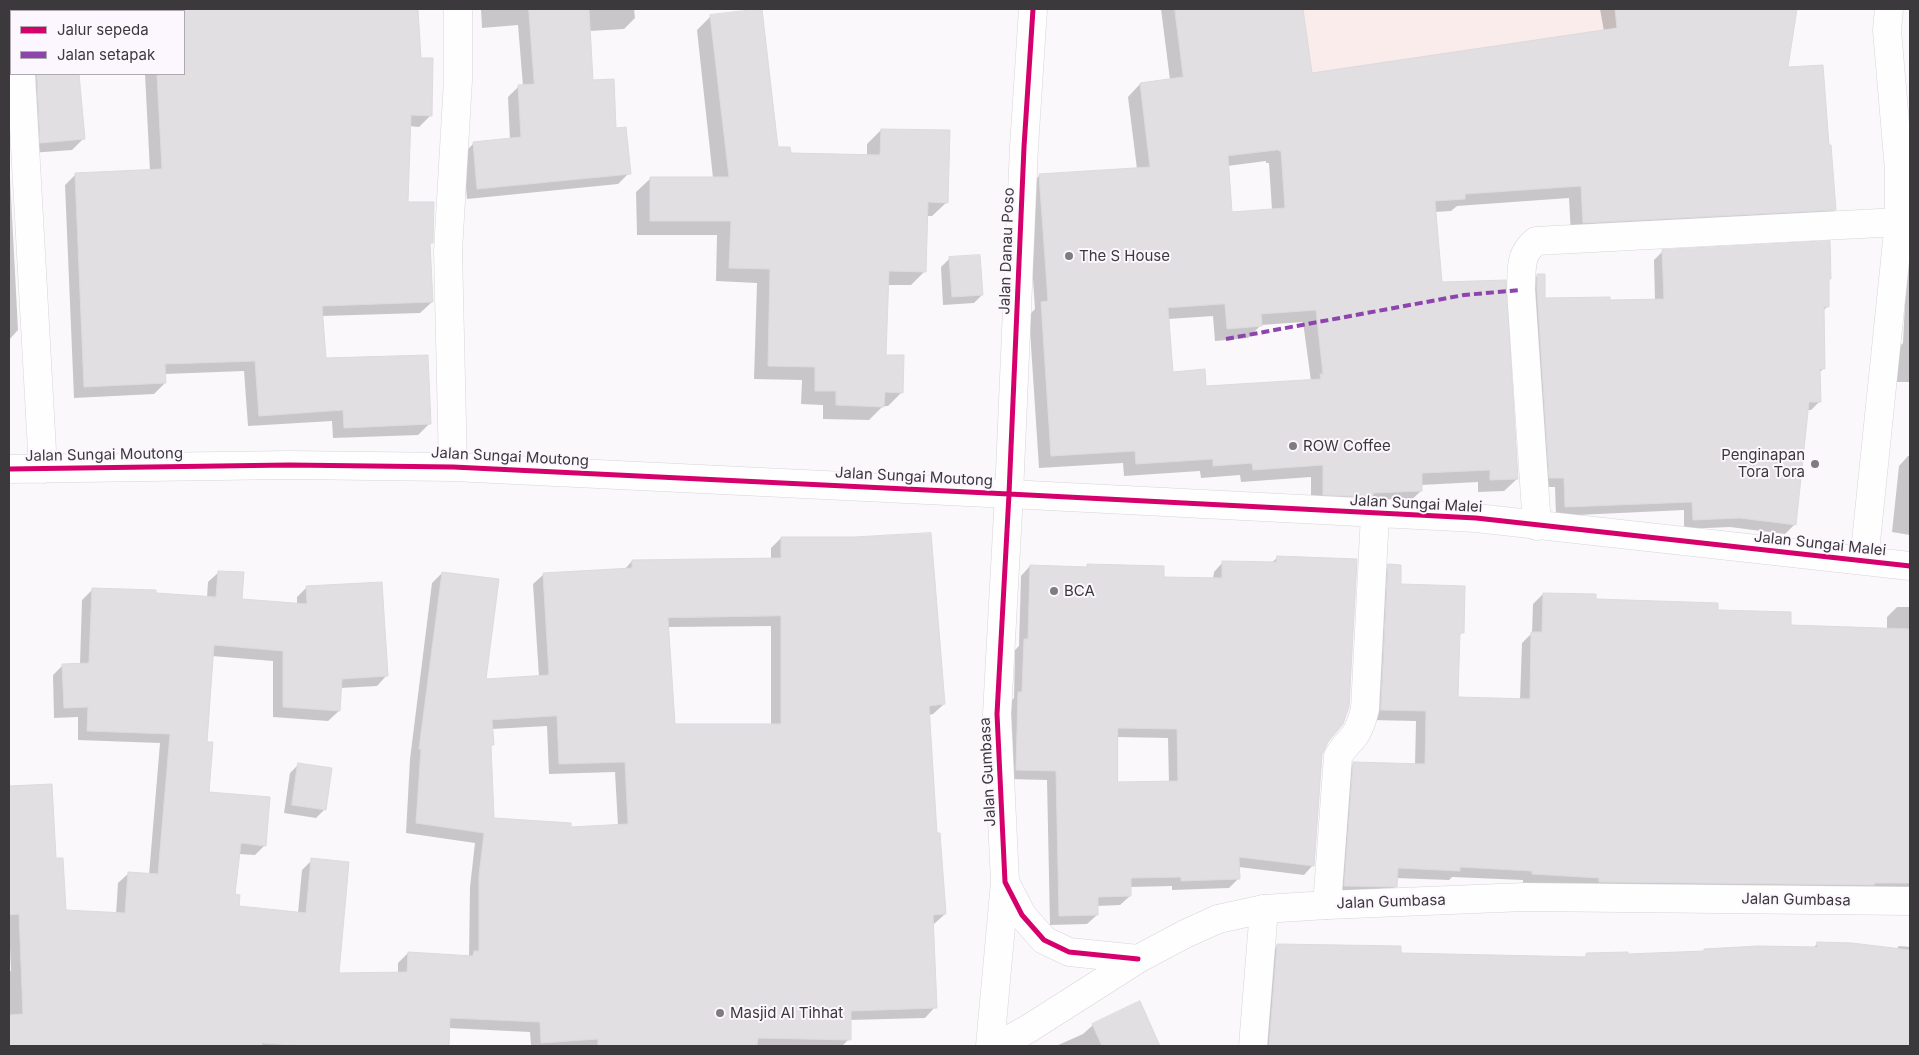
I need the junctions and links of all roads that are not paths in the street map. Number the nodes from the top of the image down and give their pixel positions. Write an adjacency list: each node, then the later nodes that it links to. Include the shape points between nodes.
1 (458, 9): 6 (street, via 458,80 448,251)
2 (1033, 9): 9 (street, Jalan Danau Poso)
3 (1889, 9): 5 (street, via 1887,30 1899,170)
4 (21, 75): 8 (street)
5 (1899, 222): 11 (street, via 1536,241 1527,248 1522,260 1521,290); 12 (street)
6 (453, 467): 8 (street, Jalan Sungai Moutong, via 289,465); 9 (street, Jalan Sungai Moutong)
7 (9, 469): 8 (street, Jalan Sungai Moutong)
8 (43, 469)
9 (1009, 494): 10 (street, Jalan Sungai Malei); 14 (street, Jalan Gumbasa, via 997,714)
10 (1375, 514): 11 (street, Jalan Sungai Malei, via 1476,518); 16 (street, via 1365,709 1362,722 1338,757)
11 (1537, 526): 12 (street, Jalan Sungai Malei)
12 (1864, 561): 13 (street, Jalan Sungai Malei)
13 (1910, 566)
14 (1005, 882): 18 (street, Jalan Gumbasa, via 1022,915 1044,940 1069,952); 19 (street)
15 (1910, 901): 16 (street, Jalan Gumbasa, via 1525,897)
16 (1327, 905): 17 (street, Jalan Gumbasa)
17 (1264, 909): 18 (street, Jalan Gumbasa, via 1218,919); 21 (street)
18 (1138, 959): 20 (street)
19 (990, 1046)
20 (997, 1046)
21 (1253, 1046)

